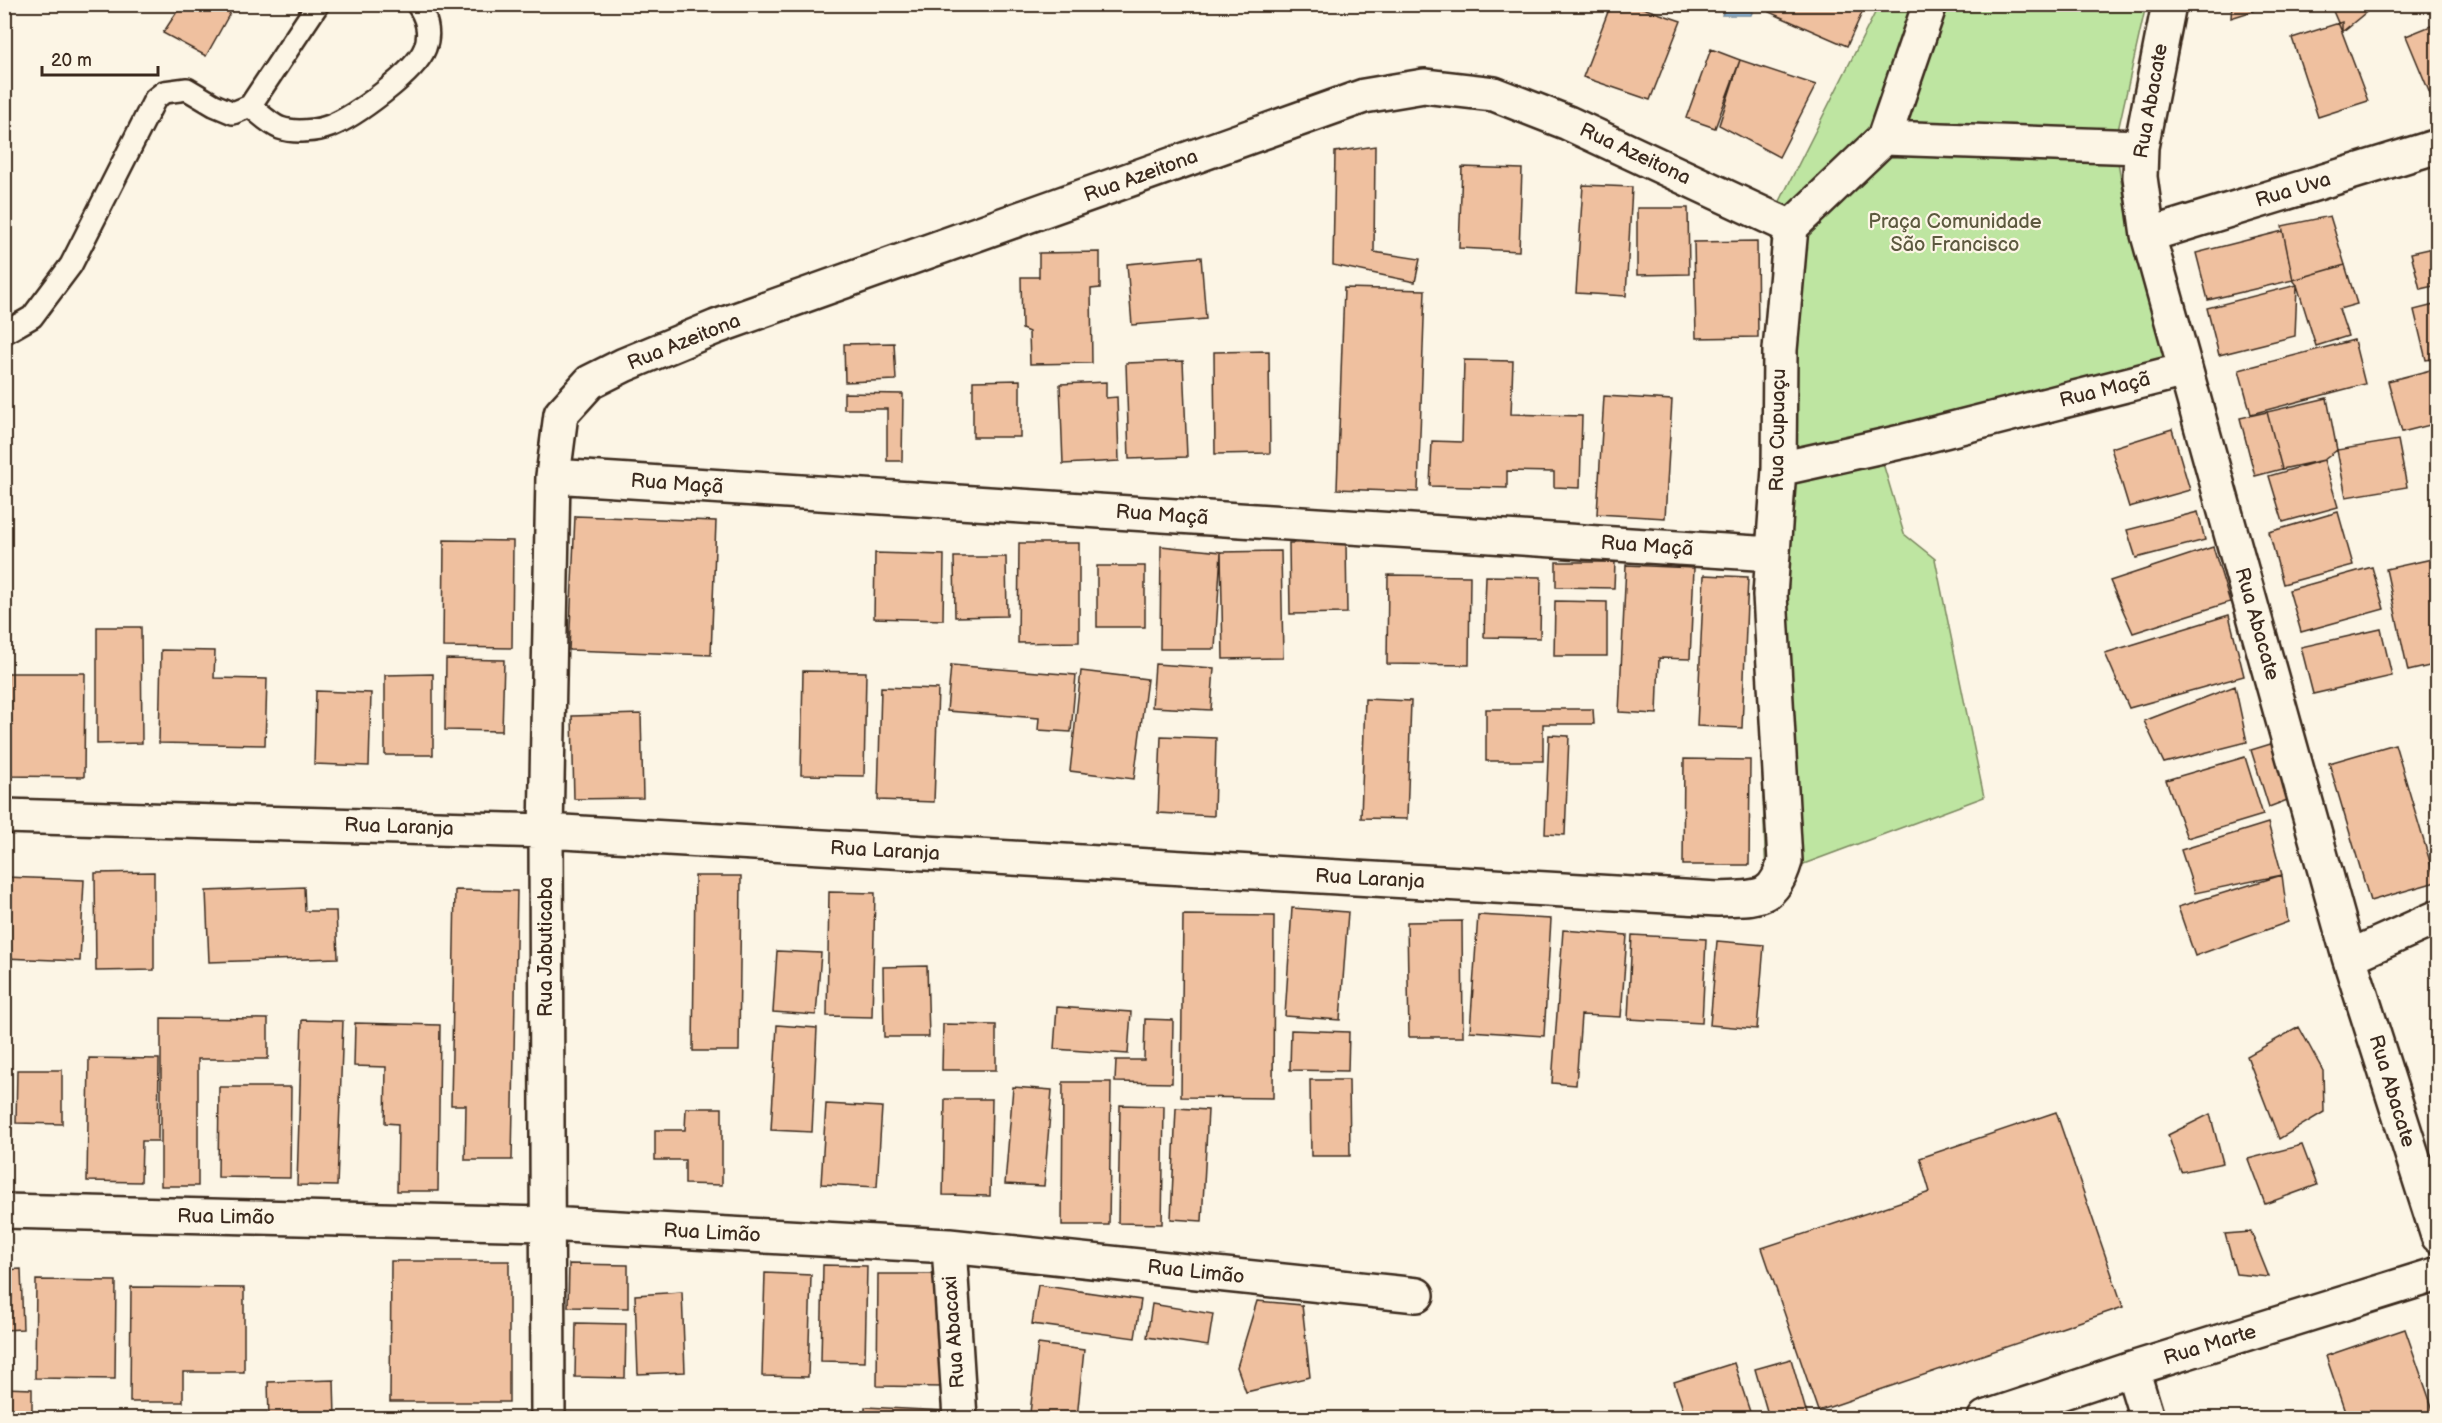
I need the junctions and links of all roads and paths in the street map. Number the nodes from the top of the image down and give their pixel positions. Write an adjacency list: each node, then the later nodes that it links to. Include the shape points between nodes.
1 (318, 4): 5 (lane)
2 (417, 4): 5 (lane, via 428,30 425,49 404,75 362,109 330,126 300,131 279,128)
3 (1930, 4): 6 (street)
4 (2169, 4): 8 (street, Rua Abacate)
5 (250, 106): 11 (lane, via 233,113 187,89 164,92 155,99 71,265 32,317)
6 (1884, 138): 8 (street); 9 (street)
7 (2438, 146): 10 (street, Rua Uva)
8 (2141, 147): 10 (street, Rua Abacate, via 2140,177)
9 (1791, 227): 13 (street, Rua Cupuaçu, via 1780,350); 14 (street, Rua Azeitona, via 1568,123 1494,94 1424,86 1364,96 716,327 624,365 590,382 561,414)
10 (2148, 235): 12 (street, Rua Abacate)
11 (4, 333)
12 (2185, 370): 13 (street, Rua Maçã, via 1905,441); 20 (street, Rua Abacate)
13 (1779, 468): 15 (street, Rua Cupuaçu)
14 (553, 476): 15 (street, Rua Maçã); 17 (street, Rua Jabuticaba)
15 (1772, 554): 18 (street, Rua Cupuaçu, via 1770,595 1785,861 1779,882)
16 (4, 816): 17 (street, Rua Laranja)
17 (546, 831): 18 (street, Rua Laranja, via 1718,899); 22 (street, Rua Jabuticaba)
18 (1764, 895)
19 (2438, 917): 20 (street)
20 (2349, 957): 23 (street, Rua Abacate)
21 (4, 1211): 22 (street, Rua Limão)
22 (547, 1224): 24 (street, Rua Limão); 28 (street, Rua Jabuticaba)
23 (2438, 1236)
24 (949, 1246): 26 (street, Rua Limão); 29 (street, Rua Abacaxi)
25 (2438, 1274): 27 (street, Rua Marte)
26 (1417, 1295)
27 (2132, 1369): 30 (street, Rua Marte); 31 (street)
28 (548, 1419)
29 (960, 1419)
30 (1984, 1419)
31 (2147, 1419)

